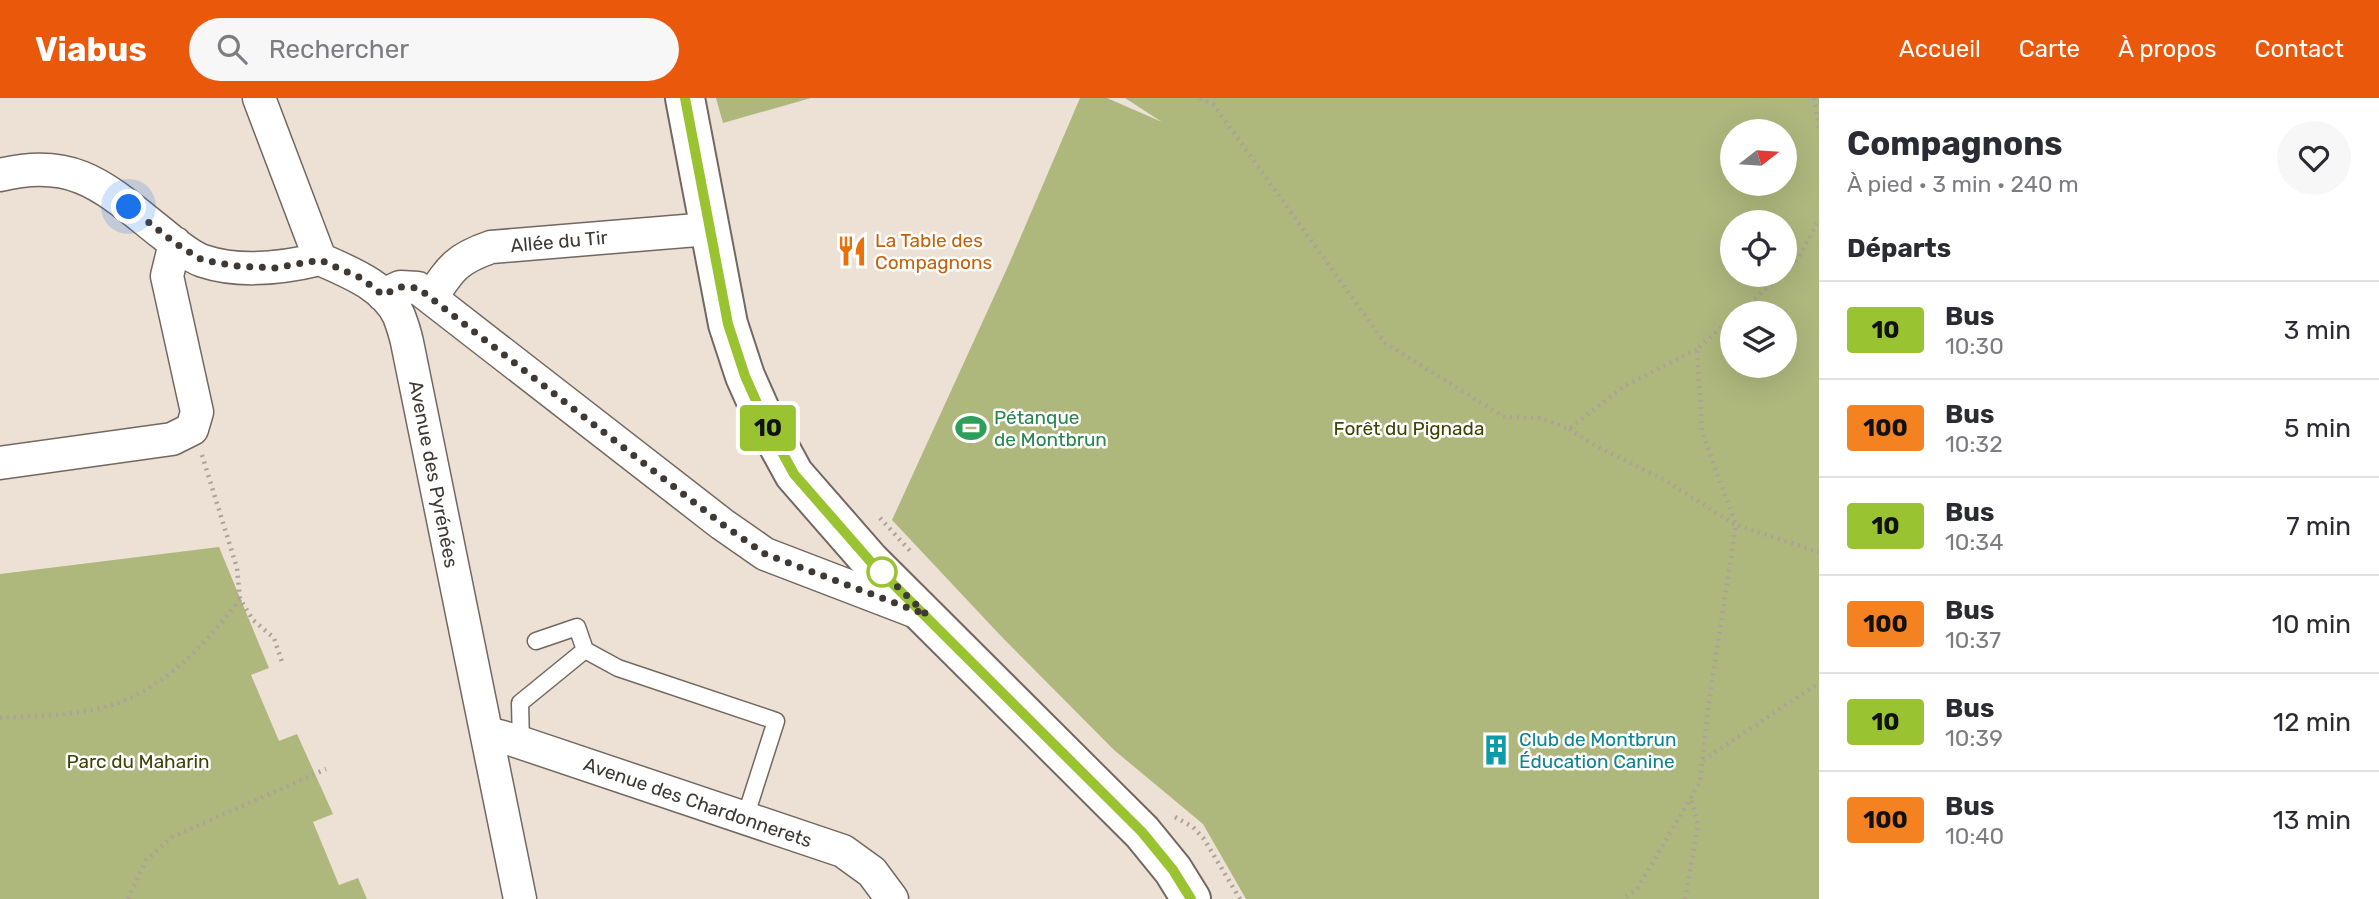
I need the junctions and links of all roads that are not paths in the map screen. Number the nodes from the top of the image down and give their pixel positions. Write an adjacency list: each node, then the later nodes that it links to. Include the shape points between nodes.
1 (260, 98): 6 (street)
2 (685, 98): 4 (street)
3 (0, 175): 5 (street, via 48,169 79,175 110,192)
4 (709, 229): 8 (street, Allée du Tir, via 491,247 467,255); 10 (street, via 728,324 745,376 794,474 870,561)
5 (175, 243): 6 (street, via 202,260 236,266 275,268); 9 (street, via 167,275 197,412 192,429 172,439)
6 (320, 260): 7 (street, Avenue des Pyrénées, via 361,278)
7 (383, 295): 8 (street, via 400,287 418,288); 13 (street, Avenue des Pyrénées, via 398,313 407,342)
8 (431, 298): 10 (street, via 765,554)
9 (0, 463)
10 (927, 615): 18 (street, via 1142,832)
11 (536, 641): 12 (lane, via 577,628)
12 (584, 650): 14 (lane, via 520,703); 15 (lane, via 618,668 776,721)
13 (487, 733): 14 (street, Avenue des Chardonnerets); 16 (street, Avenue des Pyrénées)
14 (521, 743): 15 (street, Avenue des Chardonnerets)
15 (745, 818): 17 (street, Avenue des Chardonnerets, via 844,851 872,872)
16 (520, 899)
17 (892, 899)
18 (1191, 899)

